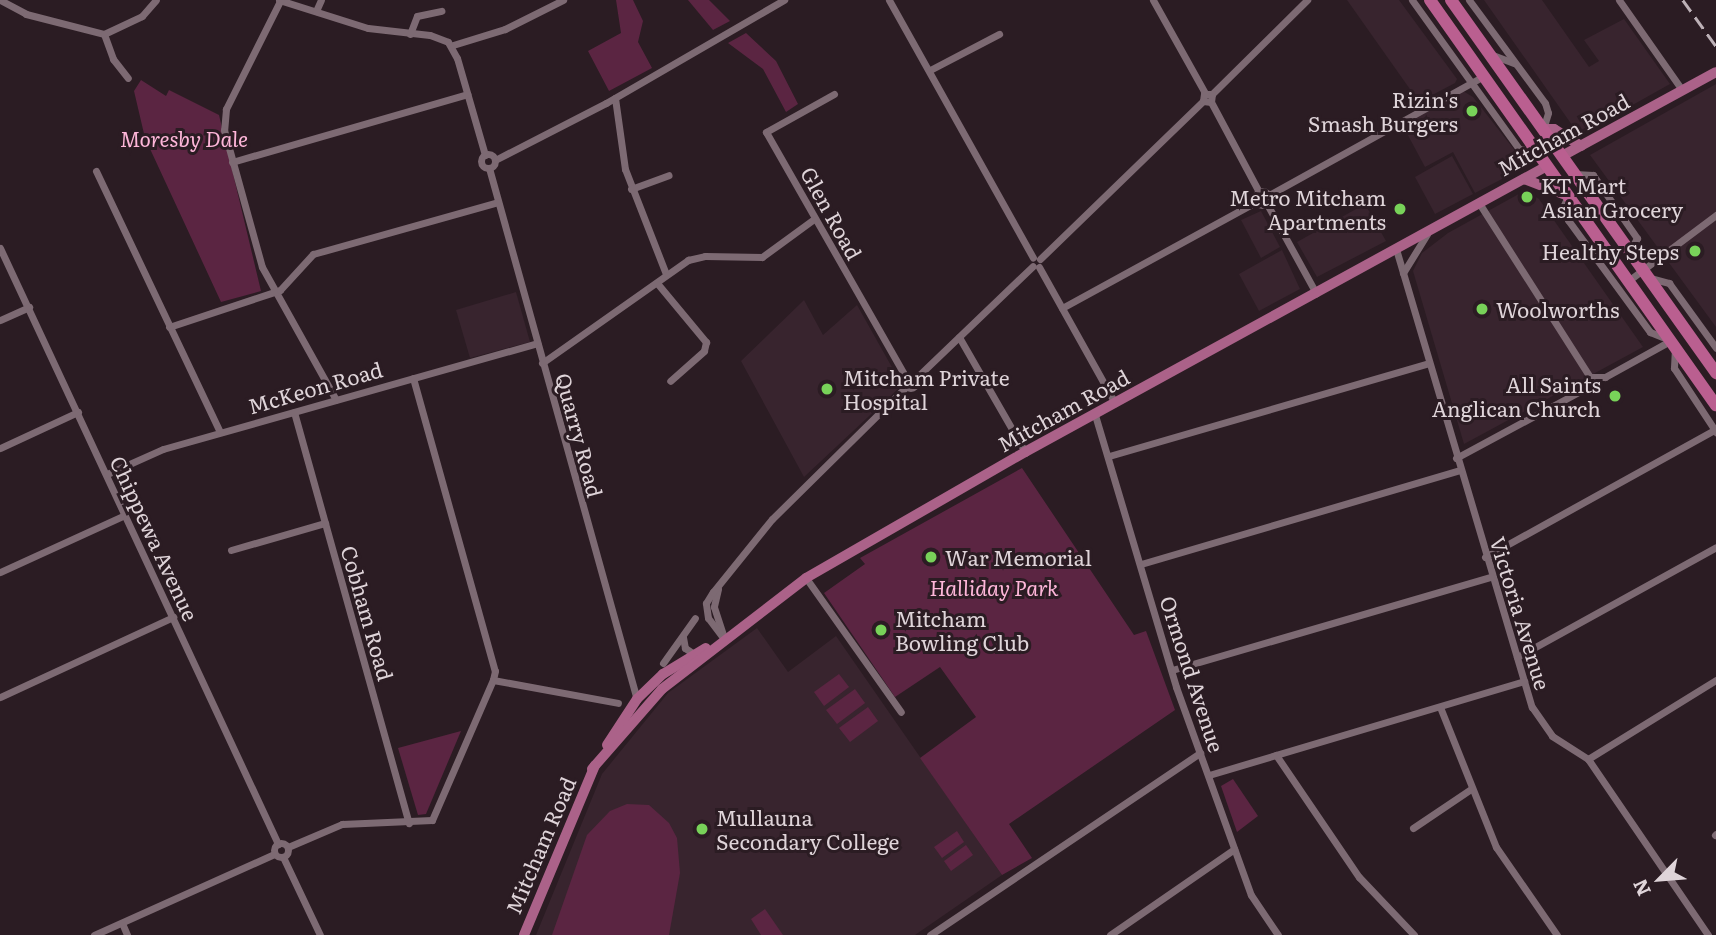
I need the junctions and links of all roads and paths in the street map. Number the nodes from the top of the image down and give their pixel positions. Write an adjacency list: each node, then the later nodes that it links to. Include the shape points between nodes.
1 (156, 0): 17 (street, via 142,16)
2 (280, 0): 15 (street); 39 (street, via 223,120)
3 (321, 0): 15 (street)
4 (563, 0): 20 (street, via 505,29)
5 (783, 0): 32 (street)
6 (889, 0): 23 (street)
7 (1153, 0): 31 (street)
8 (1307, 0): 31 (street)
9 (1412, 0): 27 (street)
10 (1430, 0): 25 (highway)
11 (1451, 0): 21 (highway)
12 (1469, 0): 22 (street)
13 (1619, 0): 28 (street)
14 (2, 1): 17 (street, via 26,14)
15 (316, 11): 18 (street, via 368,28)
16 (441, 11): 18 (street, via 417,16)
17 (104, 34): 26 (street, via 113,59)
18 (410, 34): 20 (street, via 442,38)
19 (999, 34): 23 (street)
20 (453, 46): 29 (street, Quarry Road)
21 (1489, 53): 22 (street); 33 (highway)
22 (1514, 63): 33 (street, via 1547,107)
23 (930, 70): 60 (street)
24 (1716, 72): 28 (main road, Mitcham Road)
25 (1484, 76): 27 (street); 35 (highway)
26 (128, 78)
27 (1471, 83): 35 (street, via 1520,149); 47 (street)
28 (1682, 90): 34 (main road, Mitcham Road)
29 (467, 94): 36 (street, Quarry Road); 39 (street)
30 (834, 94): 54 (street, Glen Road, via 766,132)
31 (1208, 97): 46 (street); 60 (street)
32 (615, 98): 38 (street); 45 (street)
33 (1543, 129): 34 (main road, via 1554,129); 37 (highway)
34 (1581, 146): 37 (main road, Mitcham Road)
35 (1537, 151): 40 (highway)
36 (485, 155): 38 (street); 41 (street, Quarry Road, via 481,163)
37 (1562, 156): 40 (highway, Mitcham Road); 62 (highway)
38 (495, 160): 41 (street)
39 (232, 162): 66 (street, via 262,267)
40 (1547, 166): 44 (main road, Mitcham Road); 48 (highway)
41 (489, 168): 49 (street, Quarry Road)
42 (96, 171): 71 (street)
43 (669, 175): 45 (street)
44 (1524, 179): 48 (main road); 51 (main road, Mitcham Road)
45 (631, 188): 63 (street)
46 (1259, 192): 47 (street); 50 (street)
47 (1269, 195): 52 (street)
48 (1568, 196): 56 (highway); 59 (street, via 1563,211)
49 (498, 202): 66 (street, via 313,254); 73 (street, Quarry Road)
50 (1256, 202): 52 (street); 69 (street)
51 (1479, 203): 55 (main road, Mitcham Road); 74 (street, via 1590,377 1605,377)
52 (1267, 204): 67 (street)
53 (1716, 215): 62 (street)
54 (814, 219): 63 (street, via 762,257 705,256); 81 (street, Glen Road)
55 (1430, 230): 58 (main road, Mitcham Road); 61 (street, Mitcham Road)
56 (1597, 235): 59 (street); 64 (highway)
57 (0, 248): 68 (street, Chippewa Avenue)
58 (1396, 249): 61 (street, Victoria Avenue); 67 (main road, Mitcham Road)
59 (1597, 258): 74 (street, via 1650,332)
60 (1036, 262): 69 (street); 72 (street)
61 (1403, 273): 77 (street, Victoria Avenue)
62 (1646, 273): 64 (street); 75 (street, via 1669,283); 78 (highway)
63 (666, 274): 65 (street)
64 (1628, 281): 74 (highway)
65 (657, 283): 76 (street); 80 (street, via 706,342 704,351)
66 (275, 292): 71 (street); 83 (street)
67 (1316, 293): 84 (main road, Mitcham Road)
68 (29, 307): 70 (street); 86 (street, Chippewa Avenue)
69 (1062, 308): 84 (street)
70 (0, 320)
71 (169, 327): 90 (street)
72 (959, 337): 81 (street); 92 (street)
73 (537, 343): 76 (street, Quarry Road); 79 (street, McKeon Road)
74 (1673, 344): 85 (highway); 89 (street, via 1674,368)
75 (1716, 348)
76 (542, 363): 119 (street, Quarry Road)
77 (1429, 363): 93 (street); 94 (street, Victoria Avenue)
78 (1716, 373)
79 (413, 378): 83 (street, McKeon Road); 114 (street, via 495,671)
80 (670, 381)
81 (910, 381): 109 (street, via 772,519 706,603 711,626)
82 (1584, 389): 94 (street)
83 (336, 400): 87 (street, McKeon Road)
84 (1115, 403): 88 (main road, Mitcham Road)
85 (1716, 405)
86 (78, 412): 91 (street); 96 (street, Chippewa Avenue)
87 (294, 412): 90 (street, McKeon Road); 98 (street, Cobham Road)
88 (1095, 415): 92 (main road, Mitcham Road); 93 (street, Ormond Avenue)
89 (1715, 431): 101 (street)
90 (220, 432): 96 (street, McKeon Road, via 163,449)
91 (0, 447)
92 (1025, 452): 105 (main road, Mitcham Road)
93 (1109, 456): 102 (street, Ormond Avenue)
94 (1457, 458): 95 (street, Victoria Avenue)
95 (1460, 470): 101 (street, Victoria Avenue); 102 (street)
96 (107, 474): 97 (street, Chippewa Avenue)
97 (125, 515): 103 (street); 106 (street, Chippewa Avenue)
98 (325, 523): 100 (street); 127 (street, Cobham Road)
99 (1716, 547): 111 (street)
100 (230, 550)
101 (1485, 557): 104 (street, Victoria Avenue)
102 (1141, 564): 113 (street, Ormond Avenue)
103 (0, 572)
104 (1491, 577): 111 (street, Victoria Avenue); 113 (street)
105 (806, 578): 109 (main road, Mitcham Road); 121 (street)
106 (173, 617): 117 (street); 129 (street, Chippewa Avenue)
107 (695, 618): 108 (street)
108 (683, 637): 110 (street, via 685,648); 112 (street)
109 (724, 639): 110 (main road, Mitcham Road); 119 (main road, Mitcham Road)
110 (694, 654): 119 (main road, Mitcham Road)
111 (1517, 657): 116 (street, Victoria Avenue)
112 (663, 663)
113 (1172, 670): 122 (street, Ormond Avenue)
114 (493, 680): 118 (street); 127 (street, via 432,820)
115 (1716, 680): 124 (street)
116 (1524, 681): 120 (street); 124 (street, Victoria Avenue, via 1536,717 1552,736)
117 (0, 696)
118 (618, 703)
119 (641, 704): 138 (main road, Mitcham Road, via 593,769)
120 (1440, 707): 123 (street); 126 (street)
121 (901, 712)
122 (1200, 753): 125 (street, Ormond Avenue); 139 (street)
123 (1276, 755): 125 (street); 142 (street, via 1359,877)
124 (1588, 759): 144 (street, Victoria Avenue)
125 (1209, 775): 131 (street, Ormond Avenue)
126 (1471, 789): 128 (street); 143 (street, via 1496,847)
127 (409, 823): 130 (street, via 342,824)
128 (1413, 828)
129 (278, 844): 130 (street); 132 (street)
130 (288, 847): 133 (street)
131 (1234, 849): 140 (street); 141 (street, Ormond Avenue, via 1251,895)
132 (274, 854): 133 (street); 134 (street)
133 (283, 858): 137 (street)
134 (121, 923): 135 (street); 136 (street)
135 (94, 935)
136 (127, 935)
137 (320, 935)
138 (524, 935)
139 (930, 935)
140 (1110, 935)
141 (1278, 935)
142 (1414, 935)
143 (1557, 935)
144 (1708, 935)

